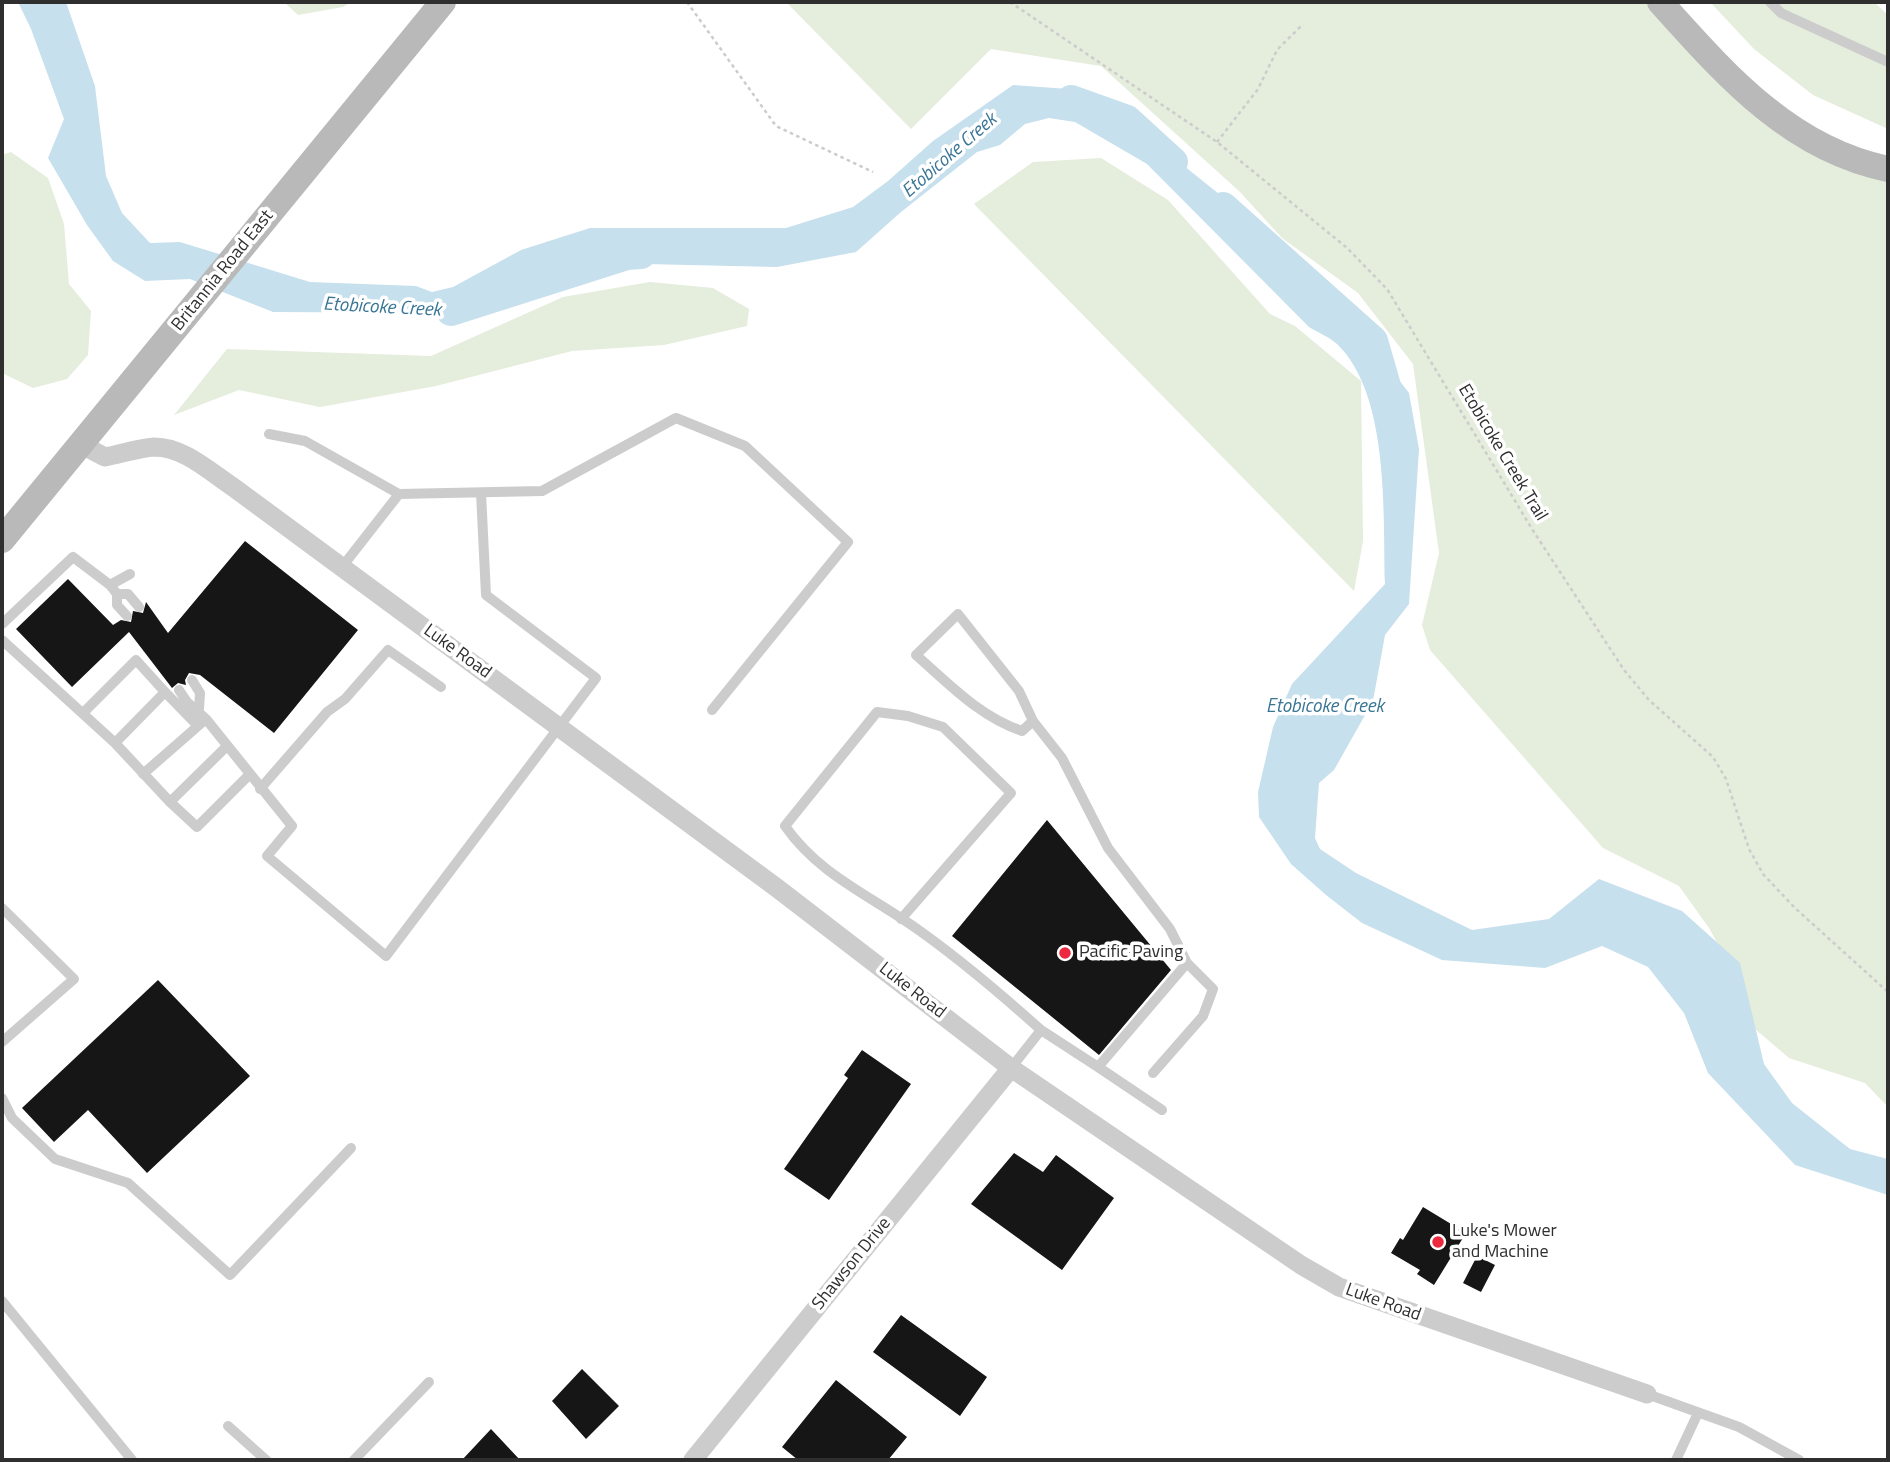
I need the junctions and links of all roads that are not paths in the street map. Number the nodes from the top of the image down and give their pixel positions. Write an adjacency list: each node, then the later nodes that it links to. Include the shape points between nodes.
1 (443, 2): 7 (street, Britannia Road East)
2 (1660, 2): 5 (street, via 1762,108 1817,144)
3 (1770, 2): 4 (lane, via 1781,13)
4 (1888, 62)
5 (1888, 169)
6 (269, 434): 9 (lane, via 305,441)
7 (82, 445): 10 (street, Britannia Road East); 11 (street, Luke Road, via 105,457 156,447 184,454)
8 (481, 492): 9 (lane); 24 (lane, via 542,491 676,418 745,446 848,542); 28 (lane, via 486,596 596,678)
9 (399, 494): 11 (lane)
10 (2, 540)
11 (342, 567): 28 (street, Luke Road)
12 (130, 574): 13 (lane)
13 (110, 585): 14 (lane); 17 (lane, via 73,557)
14 (117, 594): 15 (lane, via 128,594); 16 (lane, via 117,605)
15 (139, 607)
16 (127, 615)
17 (2, 624)
18 (2, 640): 25 (lane)
19 (192, 680): 23 (lane, via 200,693)
20 (441, 687): 33 (lane, via 388,650)
21 (179, 690): 23 (lane)
22 (165, 692): 25 (lane, via 136,660); 27 (lane); 29 (lane)
23 (199, 709): 27 (lane)
24 (712, 710)
25 (83, 713): 29 (lane)
26 (1033, 721): 26 (lane, via 1018,691 958,614 916,654 999,723 1022,731); 37 (lane, via 1062,758 1108,848 1170,929)
27 (202, 722): 30 (lane); 31 (lane)
28 (559, 727): 33 (lane, via 386,956 267,856 292,826); 41 (street, Luke Road)
29 (115, 743): 31 (lane)
30 (226, 747): 32 (lane); 34 (lane)
31 (143, 774): 34 (lane)
32 (249, 775): 33 (lane); 34 (lane, via 197,827)
33 (260, 789)
34 (170, 802)
35 (2, 908): 39 (lane, via 74,979)
36 (901, 919): 36 (lane, via 817,864 785,826 877,712 943,727 1011,793); 38 (lane)
37 (1187, 963): 40 (lane); 42 (lane, via 1213,989 1203,1016)
38 (1041, 1030): 40 (lane); 41 (lane)
39 (2, 1042)
40 (1098, 1067): 44 (lane)
41 (1011, 1068): 48 (street, Luke Road, via 1339,1287); 54 (street, Shawson Drive)
42 (1153, 1073)
43 (2, 1098): 45 (lane, via 12,1118 55,1159 128,1183 230,1275)
44 (1162, 1110)
45 (351, 1148)
46 (2, 1301): 51 (lane)
47 (429, 1382): 53 (lane)
48 (1647, 1394): 49 (lane, Luke Road)
49 (1698, 1413): 55 (lane); 56 (lane, Luke Road, via 1739,1427)
50 (229, 1426): 52 (lane)
51 (132, 1460)
52 (265, 1460)
53 (354, 1460)
54 (693, 1460)
55 (1676, 1460)
56 (1799, 1460)

